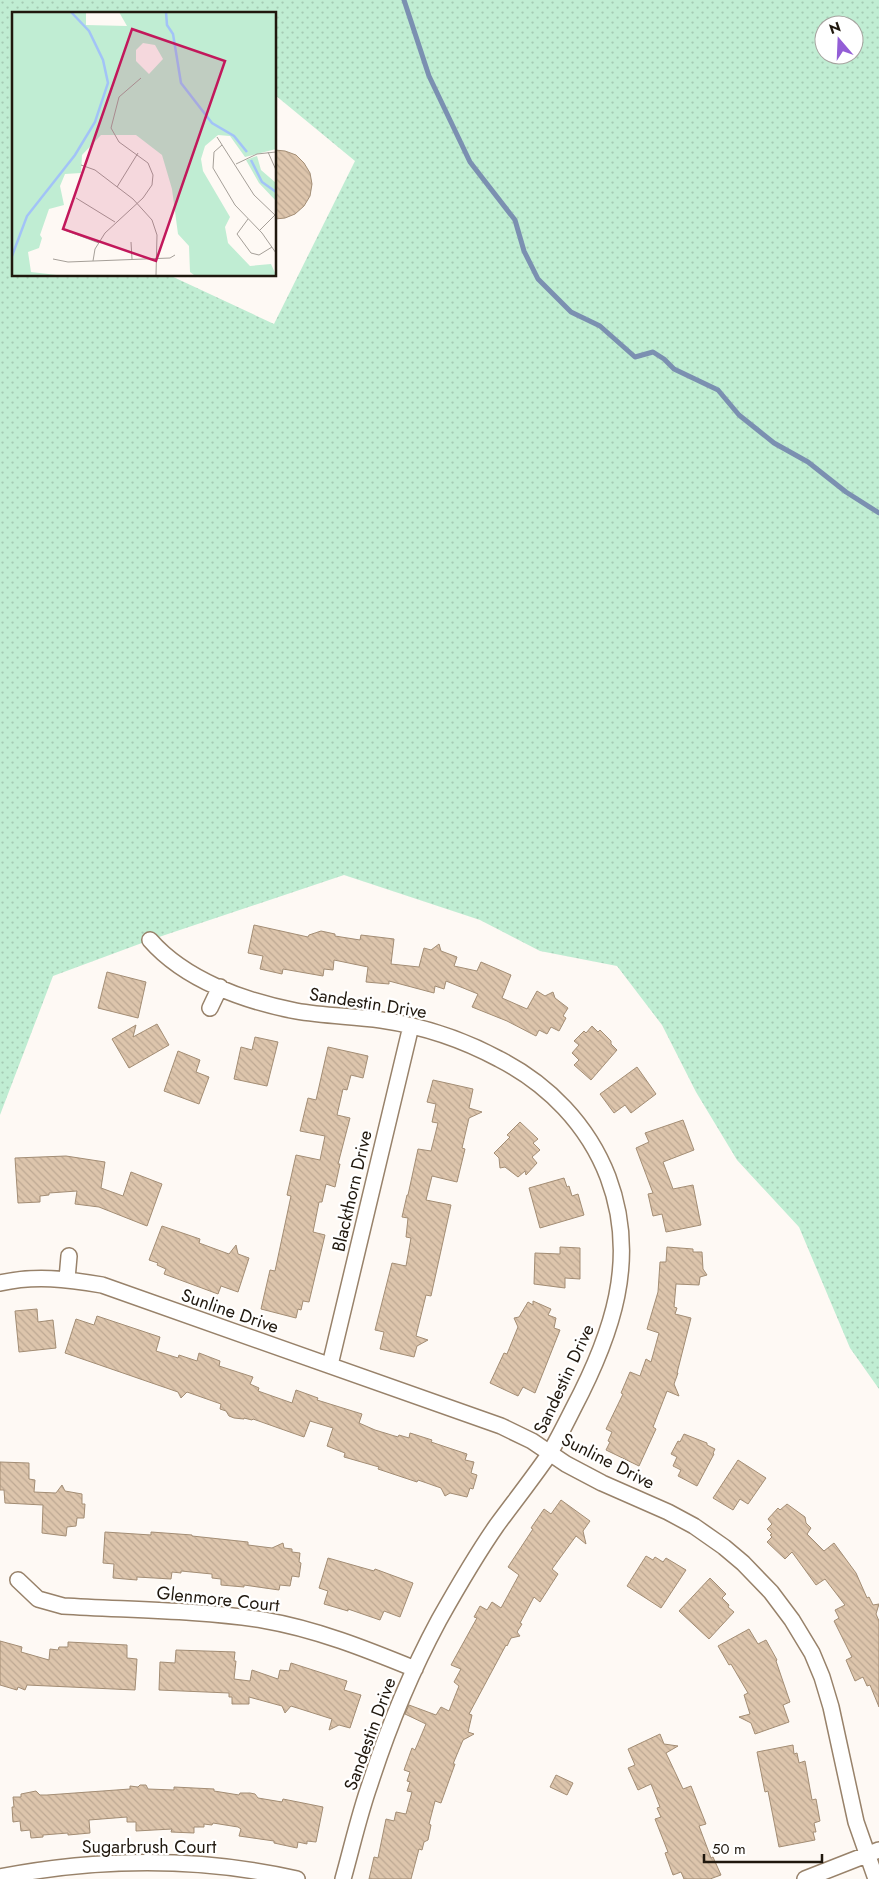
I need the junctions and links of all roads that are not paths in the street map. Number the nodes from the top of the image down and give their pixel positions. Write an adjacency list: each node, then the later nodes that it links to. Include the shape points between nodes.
1 (150, 940): 2 (street, Sandestin Drive, via 176,963)
2 (220, 987): 3 (street); 4 (street, Sandestin Drive, via 257,1002 295,1011)
3 (210, 1008)
4 (411, 1026): 8 (street, Blackthorn Drive); 9 (street, Sandestin Drive, via 439,1033 495,1056 552,1094 588,1137 613,1191 620,1220 622,1250 616,1306 586,1385)
5 (69, 1256): 6 (street)
6 (67, 1279): 7 (street, Sunline Drive, via 41,1278); 8 (street, Sunline Drive, via 102,1285)
7 (0, 1283)
8 (330, 1365): 9 (street, Sunline Drive, via 501,1426)
9 (550, 1453): 11 (street, Sandestin Drive, via 467,1571); 12 (street, Sunline Drive, via 602,1483 694,1526 743,1562 771,1592 812,1653 822,1678 856,1822)
10 (18, 1580): 11 (street, Glenmore Court, via 38,1599 63,1606 264,1620 345,1641)
11 (415, 1669): 15 (street, Sandestin Drive, via 369,1787)
12 (873, 1852): 16 (street); 17 (street, Sunline Drive)
13 (0, 1877): 14 (street, Sugarbrush Court, via 68,1866 167,1862 217,1865)
14 (297, 1879)
15 (343, 1879)
16 (805, 1879)
17 (876, 1879)

